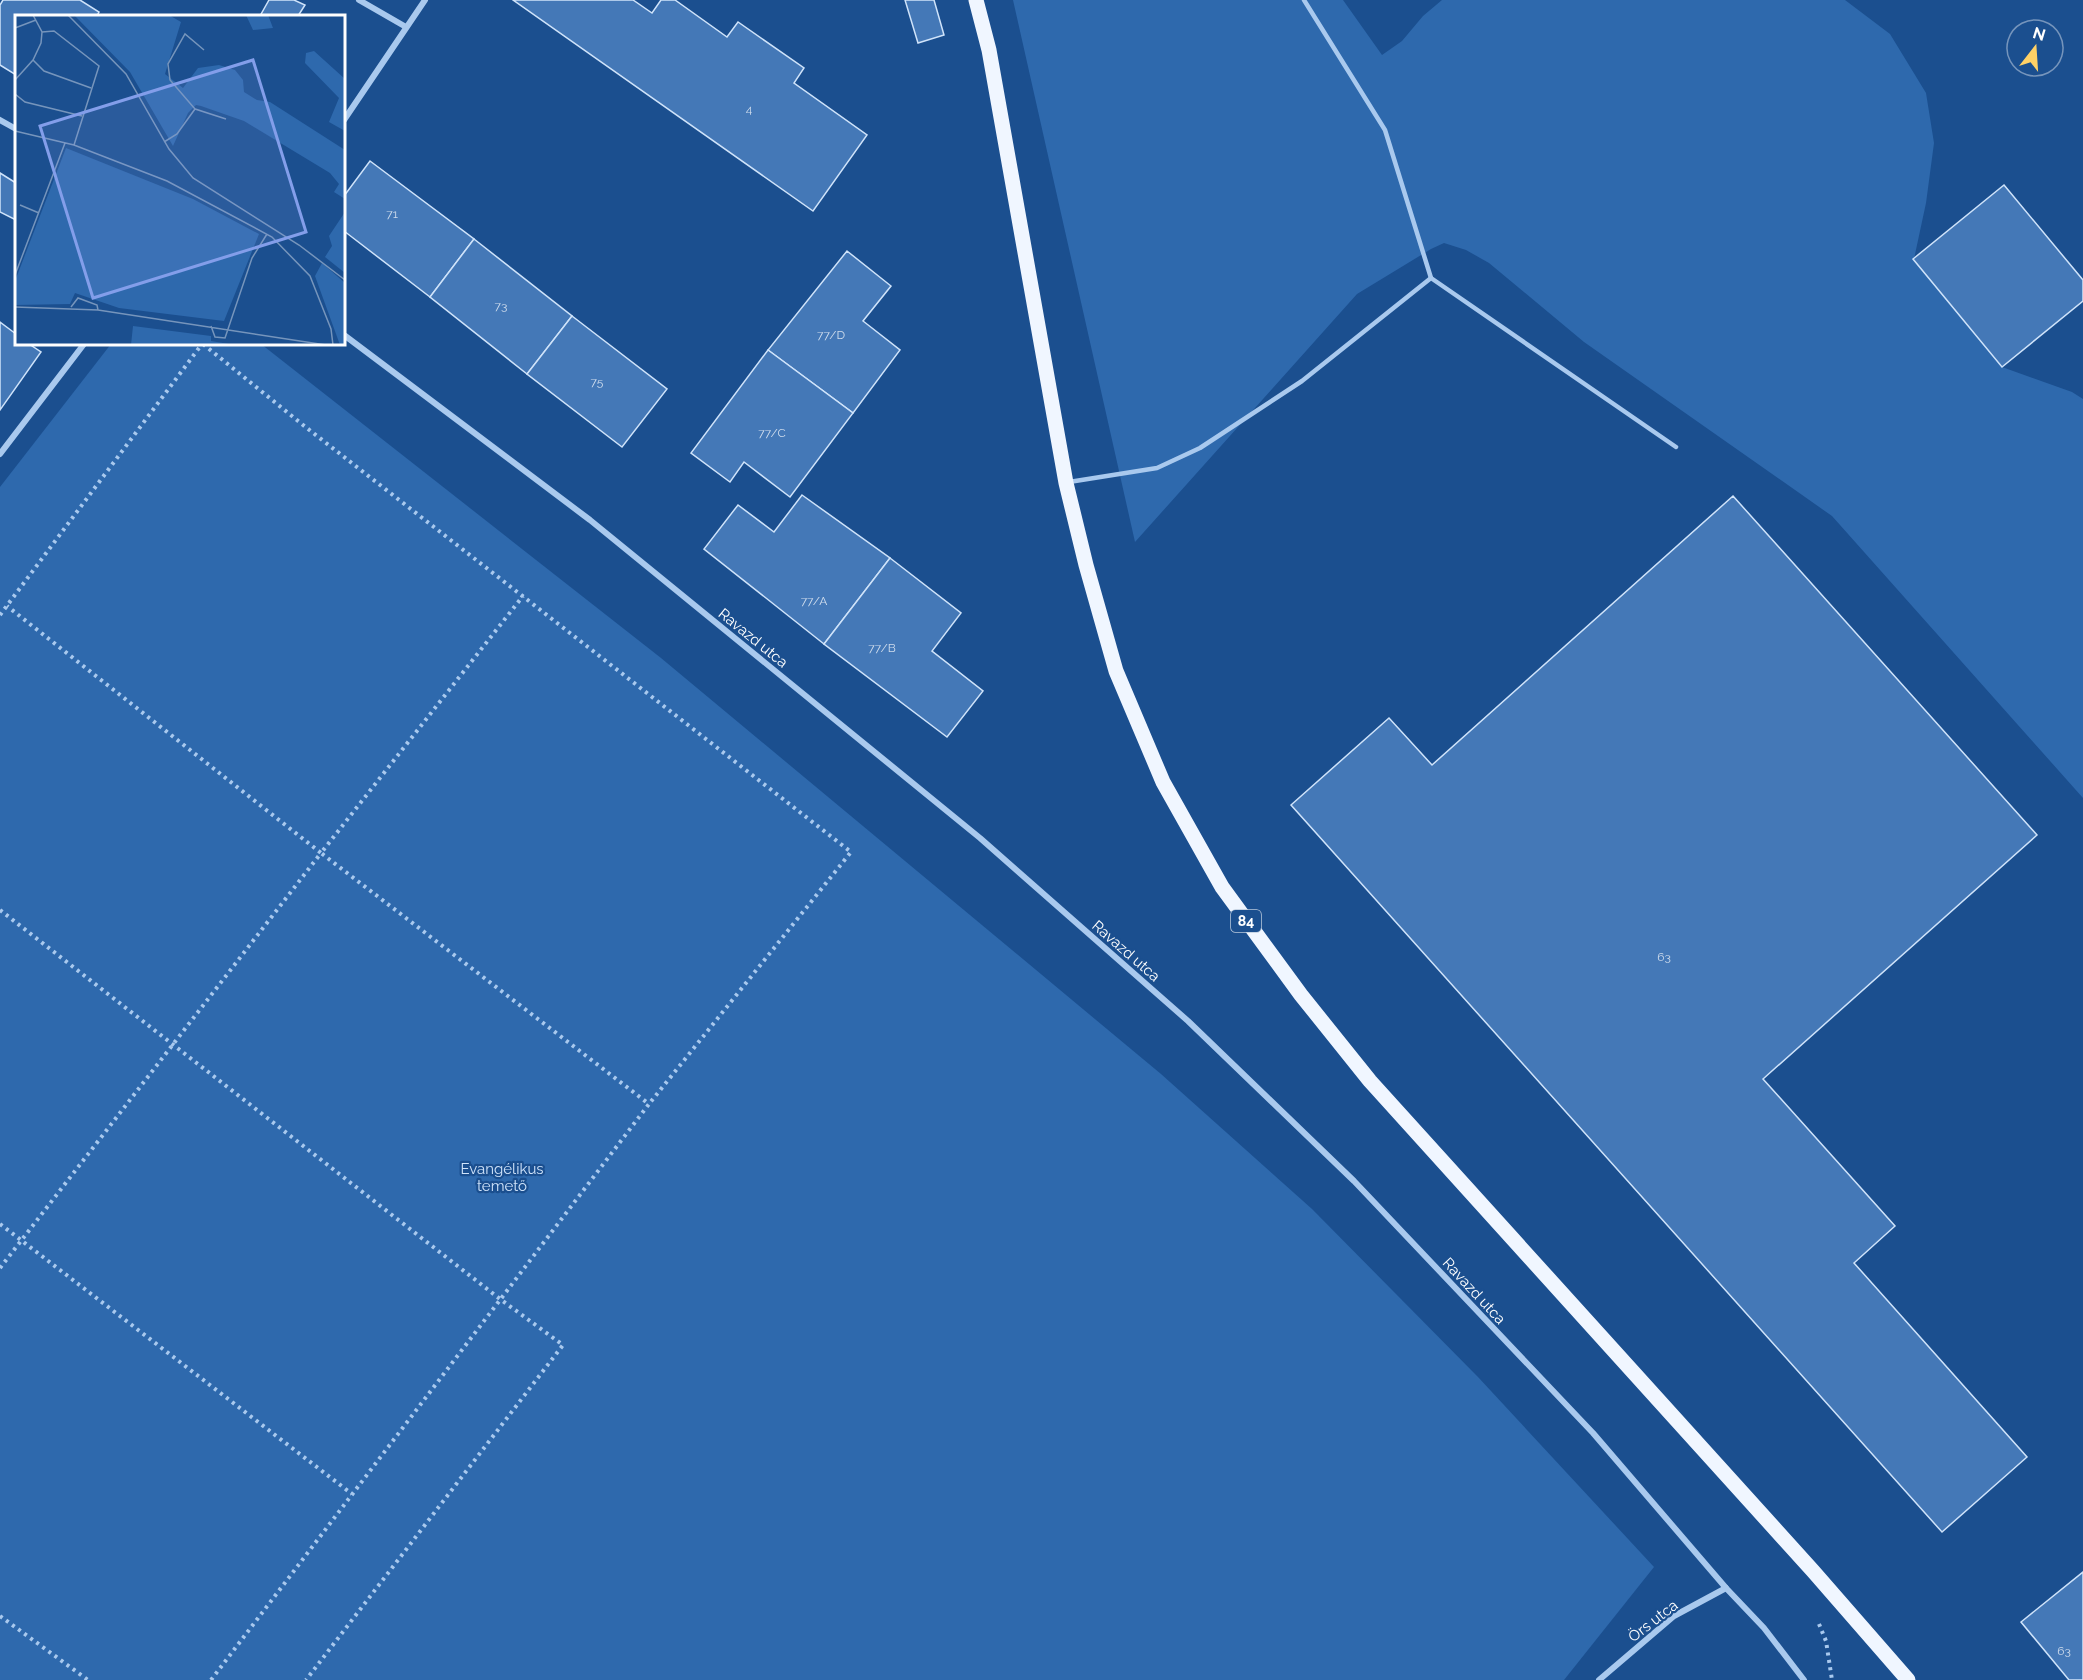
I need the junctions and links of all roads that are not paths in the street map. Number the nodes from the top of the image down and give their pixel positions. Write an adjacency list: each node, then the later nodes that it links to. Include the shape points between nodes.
1 (359, 0): 5 (street)
2 (425, 0): 5 (street)
3 (976, 0): 14 (main road, 84)
4 (1304, 0): 9 (lane, via 1385,130)
5 (406, 27): 6 (street)
6 (345, 118)
7 (0, 120): 8 (street)
8 (15, 128)
9 (1431, 278): 12 (lane); 14 (lane, via 1302,381 1200,448 1158,468)
10 (345, 336): 15 (street, Ravazd utca, via 590,520 980,838 1188,1021 1354,1181 1593,1433)
11 (83, 345): 13 (street)
12 (1676, 447)
13 (0, 454)
14 (1066, 483): 18 (main road, 84, via 1116,671 1163,782 1222,887 1301,996 1370,1080)
15 (1726, 1588): 16 (street, Örs utca, via 1674,1616); 17 (street, Ravazd utca, via 1764,1628)
16 (1599, 1680)
17 (1804, 1680)
18 (1908, 1680)

